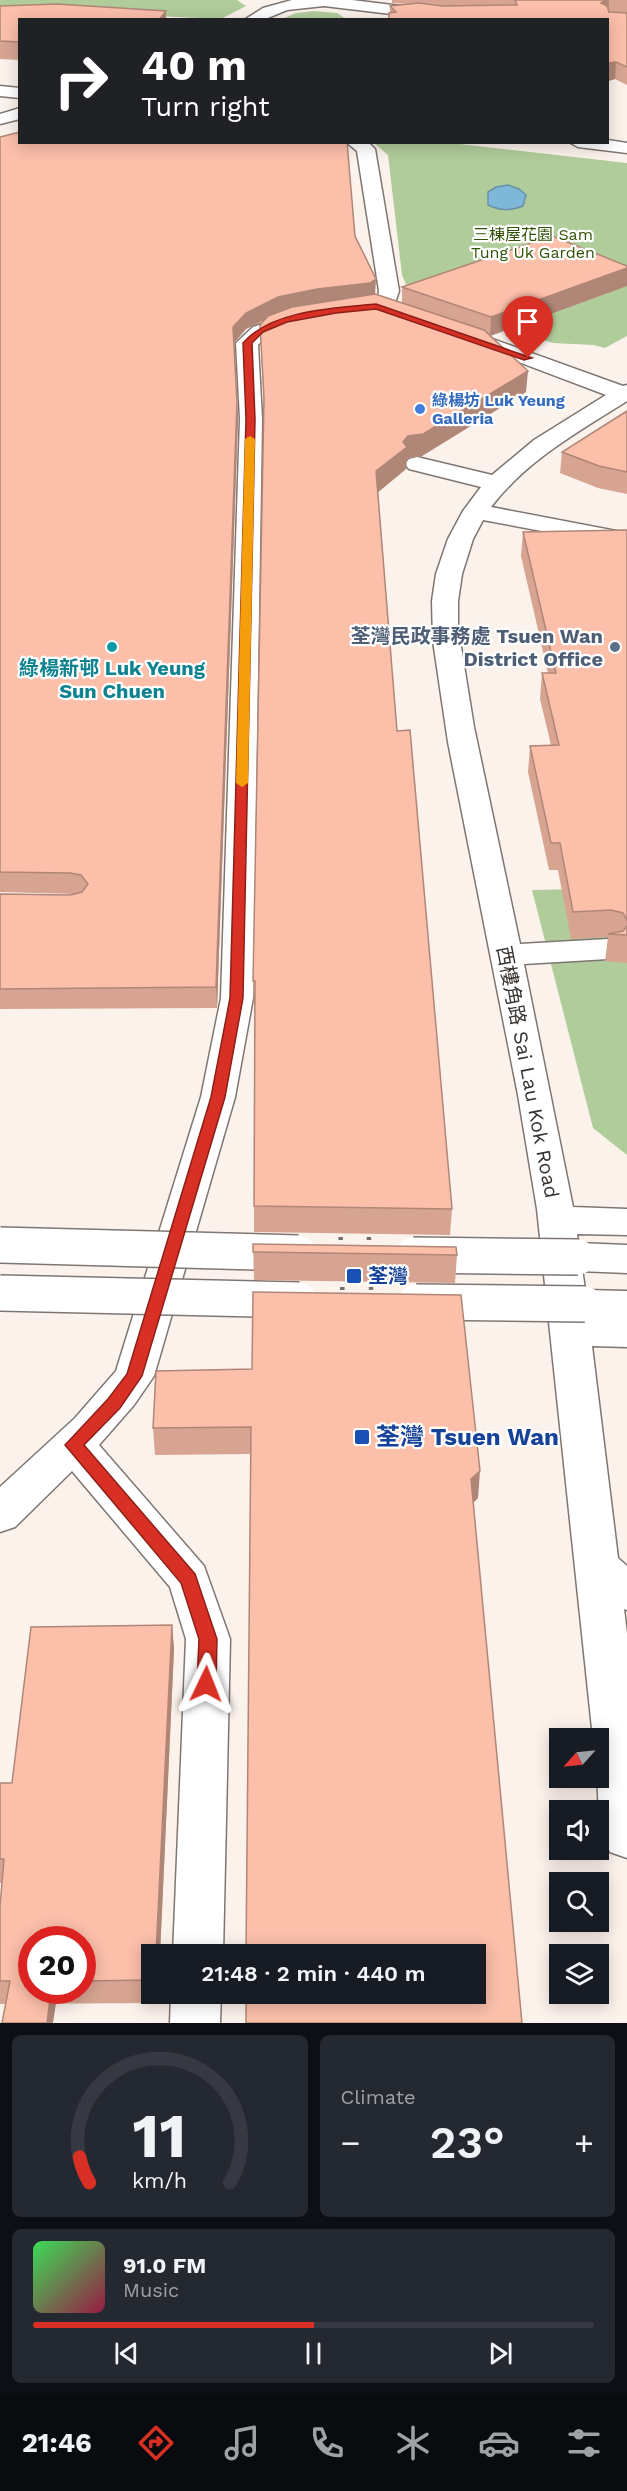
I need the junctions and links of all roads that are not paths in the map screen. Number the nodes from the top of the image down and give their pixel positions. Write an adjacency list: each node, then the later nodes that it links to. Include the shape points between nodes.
1 (320, 1): 2 (street); 3 (street)
2 (267, 5): 4 (street)
3 (417, 13): 5 (street); 6 (street)
4 (253, 18)
5 (399, 18)
6 (481, 18)
7 (0, 77): 8 (street)
8 (18, 78)
9 (0, 91): 10 (street)
10 (18, 93)
11 (18, 114): 12 (street)
12 (0, 119)
13 (358, 144): 16 (street, via 366,149 389,291 388,299)
14 (594, 144): 15 (street)
15 (627, 148)
16 (376, 306): 17 (street); 36 (street, via 285,320 260,331 247,343 251,419 237,998 218,1097 134,1376)
17 (625, 393): 19 (street, 西樓角路 Sai Lau Kok Road, via 546,441)
18 (417, 464): 19 (street)
19 (485, 496): 20 (street); 21 (street); 23 (street, 西樓角路 Sai Lau Kok Road, via 450,572 444,602 445,634 459,727)
20 (627, 519)
21 (627, 540)
22 (608, 949): 23 (street)
23 (506, 955): 24 (street, 西樓角路 Sai Lau Kok Road)
24 (557, 1220): 25 (street); 34 (street, 西樓角路 Sai Lau Kok Road)
25 (627, 1222)
26 (0, 1245): 27 (street, bridge)
27 (330, 1253)
28 (376, 1254): 29 (street, bridge)
29 (627, 1259)
30 (0, 1293): 31 (street, bridge)
31 (328, 1301)
32 (387, 1302): 33 (street, bridge)
33 (627, 1305)
34 (571, 1331): 35 (street); 38 (street, 西樓角路 Sai Lau Kok Road)
35 (627, 1332)
36 (74, 1445): 37 (street); 40 (street, via 189,1579 208,1639)
37 (0, 1515)
38 (613, 1579): 39 (street, 西樓角路 Sai Lau Kok Road)
39 (627, 1836)
40 (198, 1944)
41 (196, 2004): 42 (street)
42 (195, 2023)

